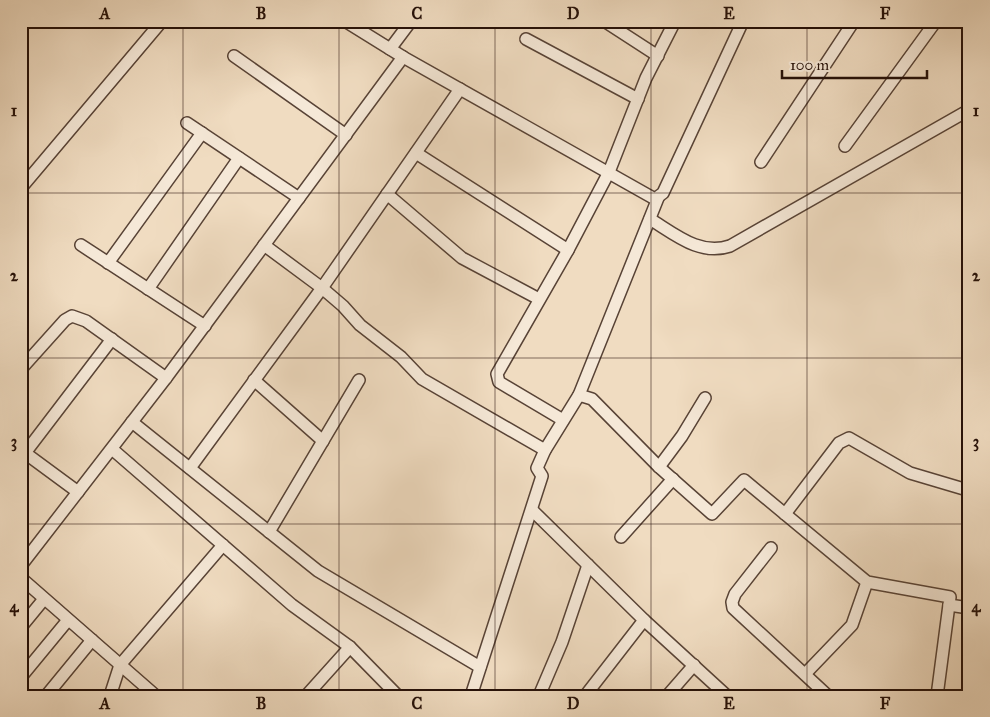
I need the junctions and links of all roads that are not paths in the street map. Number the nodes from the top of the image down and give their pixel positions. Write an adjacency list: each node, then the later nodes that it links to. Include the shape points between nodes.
1 (162, 21): 25 (street)
2 (345, 21): 10 (street)
3 (411, 21): 10 (street)
4 (604, 21): 12 (street)
5 (675, 21): 12 (street)
6 (743, 21): 28 (street)
7 (854, 21): 23 (street)
8 (936, 21): 20 (street)
9 (526, 39): 15 (street)
10 (390, 48): 13 (street)
11 (234, 56): 19 (street)
12 (658, 56): 15 (street)
13 (403, 57): 14 (street); 19 (street)
14 (460, 89): 21 (street); 24 (street)
15 (638, 99): 24 (street)
16 (969, 110): 29 (street, via 730,246 718,250 703,249)
17 (187, 123): 18 (street)
18 (202, 133): 22 (street); 33 (street)
19 (346, 134): 27 (street)
20 (844, 146)
21 (416, 153): 26 (street); 32 (street)
22 (239, 158): 27 (street); 35 (street)
23 (761, 162)
24 (609, 172): 28 (street); 32 (street)
25 (21, 188)
26 (387, 194): 34 (street); 36 (street, via 462,258)
27 (299, 198): 31 (street)
28 (658, 198): 29 (street)
29 (650, 219): 43 (street)
30 (81, 245): 33 (street)
31 (264, 246): 34 (street); 37 (street)
32 (568, 250): 36 (street)
33 (108, 263): 35 (street)
34 (322, 288): 41 (street); 49 (street, via 422,379)
35 (148, 289): 37 (street)
36 (539, 299): 45 (street, via 498,367 497,379)
37 (205, 326): 40 (street)
38 (112, 339): 39 (street, via 86,321 72,316); 40 (street); 50 (street)
39 (21, 368)
40 (166, 378): 46 (street)
41 (254, 380): 47 (street); 52 (street)
42 (359, 380): 47 (street)
43 (579, 395): 45 (street); 51 (street, via 592,399)
44 (705, 398): 51 (street)
45 (563, 420): 49 (street)
46 (132, 422): 48 (street); 52 (street)
47 (323, 441): 58 (street)
48 (112, 449): 55 (street); 60 (street)
49 (544, 450): 56 (street, via 537,468 542,476)
50 (23, 452): 55 (street)
51 (659, 466): 53 (street)
52 (190, 468): 58 (street)
53 (673, 479): 57 (street, via 712,514 744,480); 59 (street)
54 (964, 489): 57 (street, via 910,473 849,438 839,443)
55 (78, 492): 62 (street)
56 (532, 510): 63 (street); 76 (street)
57 (785, 514): 65 (street)
58 (270, 532): 76 (street, via 330,579)
59 (621, 537)
60 (223, 546): 73 (street, via 292,605); 74 (street)
61 (771, 548): 77 (street, via 735,594 733,608)
62 (22, 563)
63 (588, 565): 70 (street); 85 (street, via 562,642)
64 (21, 578): 66 (street)
65 (867, 582): 67 (street, via 950,597); 77 (street, via 852,625)
66 (44, 599): 69 (street); 71 (street)
67 (949, 606): 68 (street); 90 (street)
68 (969, 608)
69 (68, 620): 72 (street); 78 (street)
70 (644, 620): 75 (street); 86 (street)
71 (21, 627)
72 (92, 640): 74 (street); 79 (street)
73 (350, 647): 82 (street); 83 (street)
74 (120, 665): 80 (street); 81 (street)
75 (694, 665): 87 (street); 88 (street)
76 (480, 667): 84 (street)
77 (804, 674): 89 (street)
78 (21, 677)
79 (46, 696)
80 (110, 696)
81 (156, 696)
82 (306, 696)
83 (398, 696)
84 (471, 696)
85 (539, 696)
86 (584, 696)
87 (667, 696)
88 (727, 696)
89 (828, 696)
90 (937, 696)

